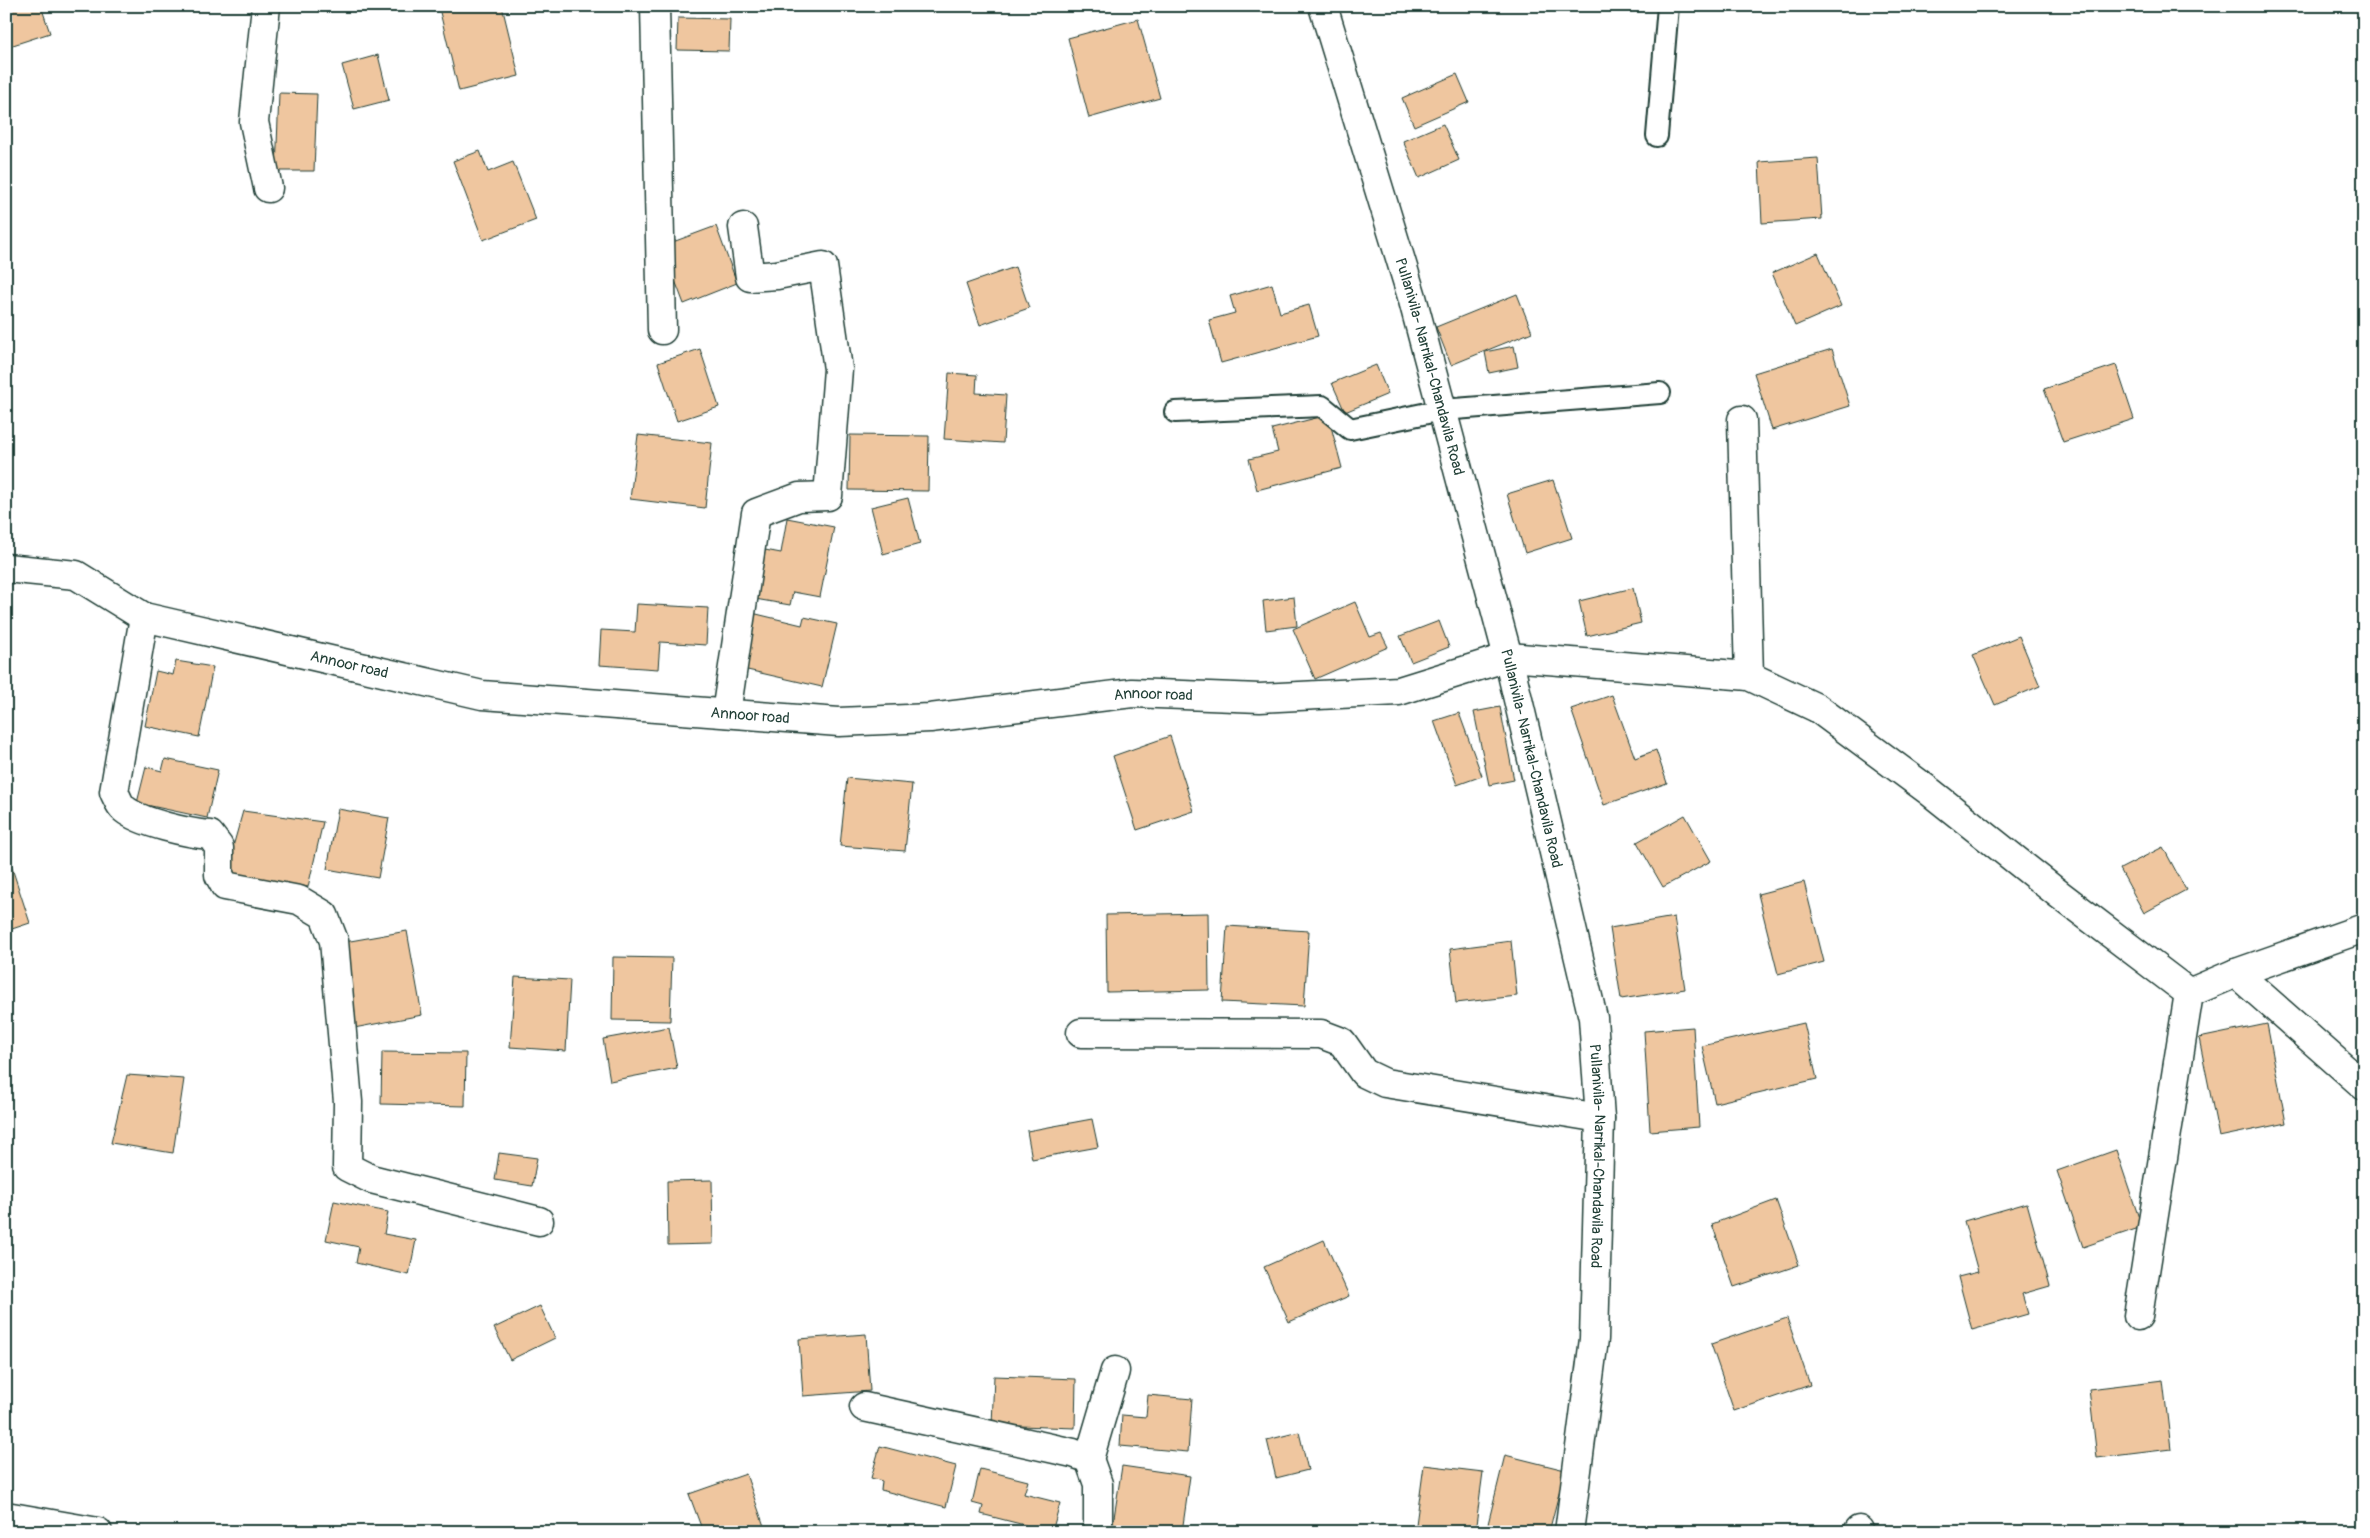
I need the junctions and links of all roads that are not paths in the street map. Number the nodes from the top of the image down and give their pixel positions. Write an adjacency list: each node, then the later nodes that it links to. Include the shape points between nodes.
1 (266, 6): 6 (street, via 254,122)
2 (655, 6): 8 (street)
3 (1323, 6): 10 (street, Pullanivila- Narrikal-Chandavila Road, via 1412,297)
4 (1668, 6): 5 (lane)
5 (1657, 136)
6 (268, 188)
7 (743, 227): 17 (street, via 750,277 823,266 838,369 828,496 799,497 756,513)
8 (662, 330)
9 (1660, 393): 10 (lane)
10 (1442, 410): 11 (lane, via 1350,429 1322,406); 15 (street, Pullanivila- Narrikal-Chandavila Road)
11 (1175, 412)
12 (1742, 420): 16 (street)
13 (6, 568): 14 (street, Annoor road, via 76,576)
14 (144, 617): 17 (street, Annoor road, via 482,695); 24 (street, via 114,792 122,808 133,814 188,834 210,835 218,847 219,875 225,886 299,900 324,915 334,941 348,1102 347,1167 371,1179)
15 (1508, 657): 16 (street); 17 (street, Annoor road, via 1398,691 1260,698 1132,693 930,718 839,722); 23 (street, Pullanivila- Narrikal-Chandavila Road, via 1593,1018)
16 (1749, 676): 20 (street, via 1816,708 1929,791)
17 (726, 713)
18 (2364, 928): 19 (street)
19 (2236, 974): 20 (street); 22 (street)
20 (2189, 993): 25 (street)
21 (1081, 1033): 23 (street, via 1320,1034 1342,1042 1364,1074 1384,1083)
22 (2364, 1086)
23 (1600, 1118): 32 (street, Pullanivila- Narrikal-Chandavila Road, via 1594,1339)
24 (539, 1221)
25 (2138, 1316)
26 (1115, 1371): 28 (street)
27 (864, 1407): 28 (street)
28 (1089, 1459): 31 (street, via 1098,1484)
29 (6, 1516): 30 (street)
30 (98, 1532)
31 (1098, 1532)
32 (1569, 1532)

